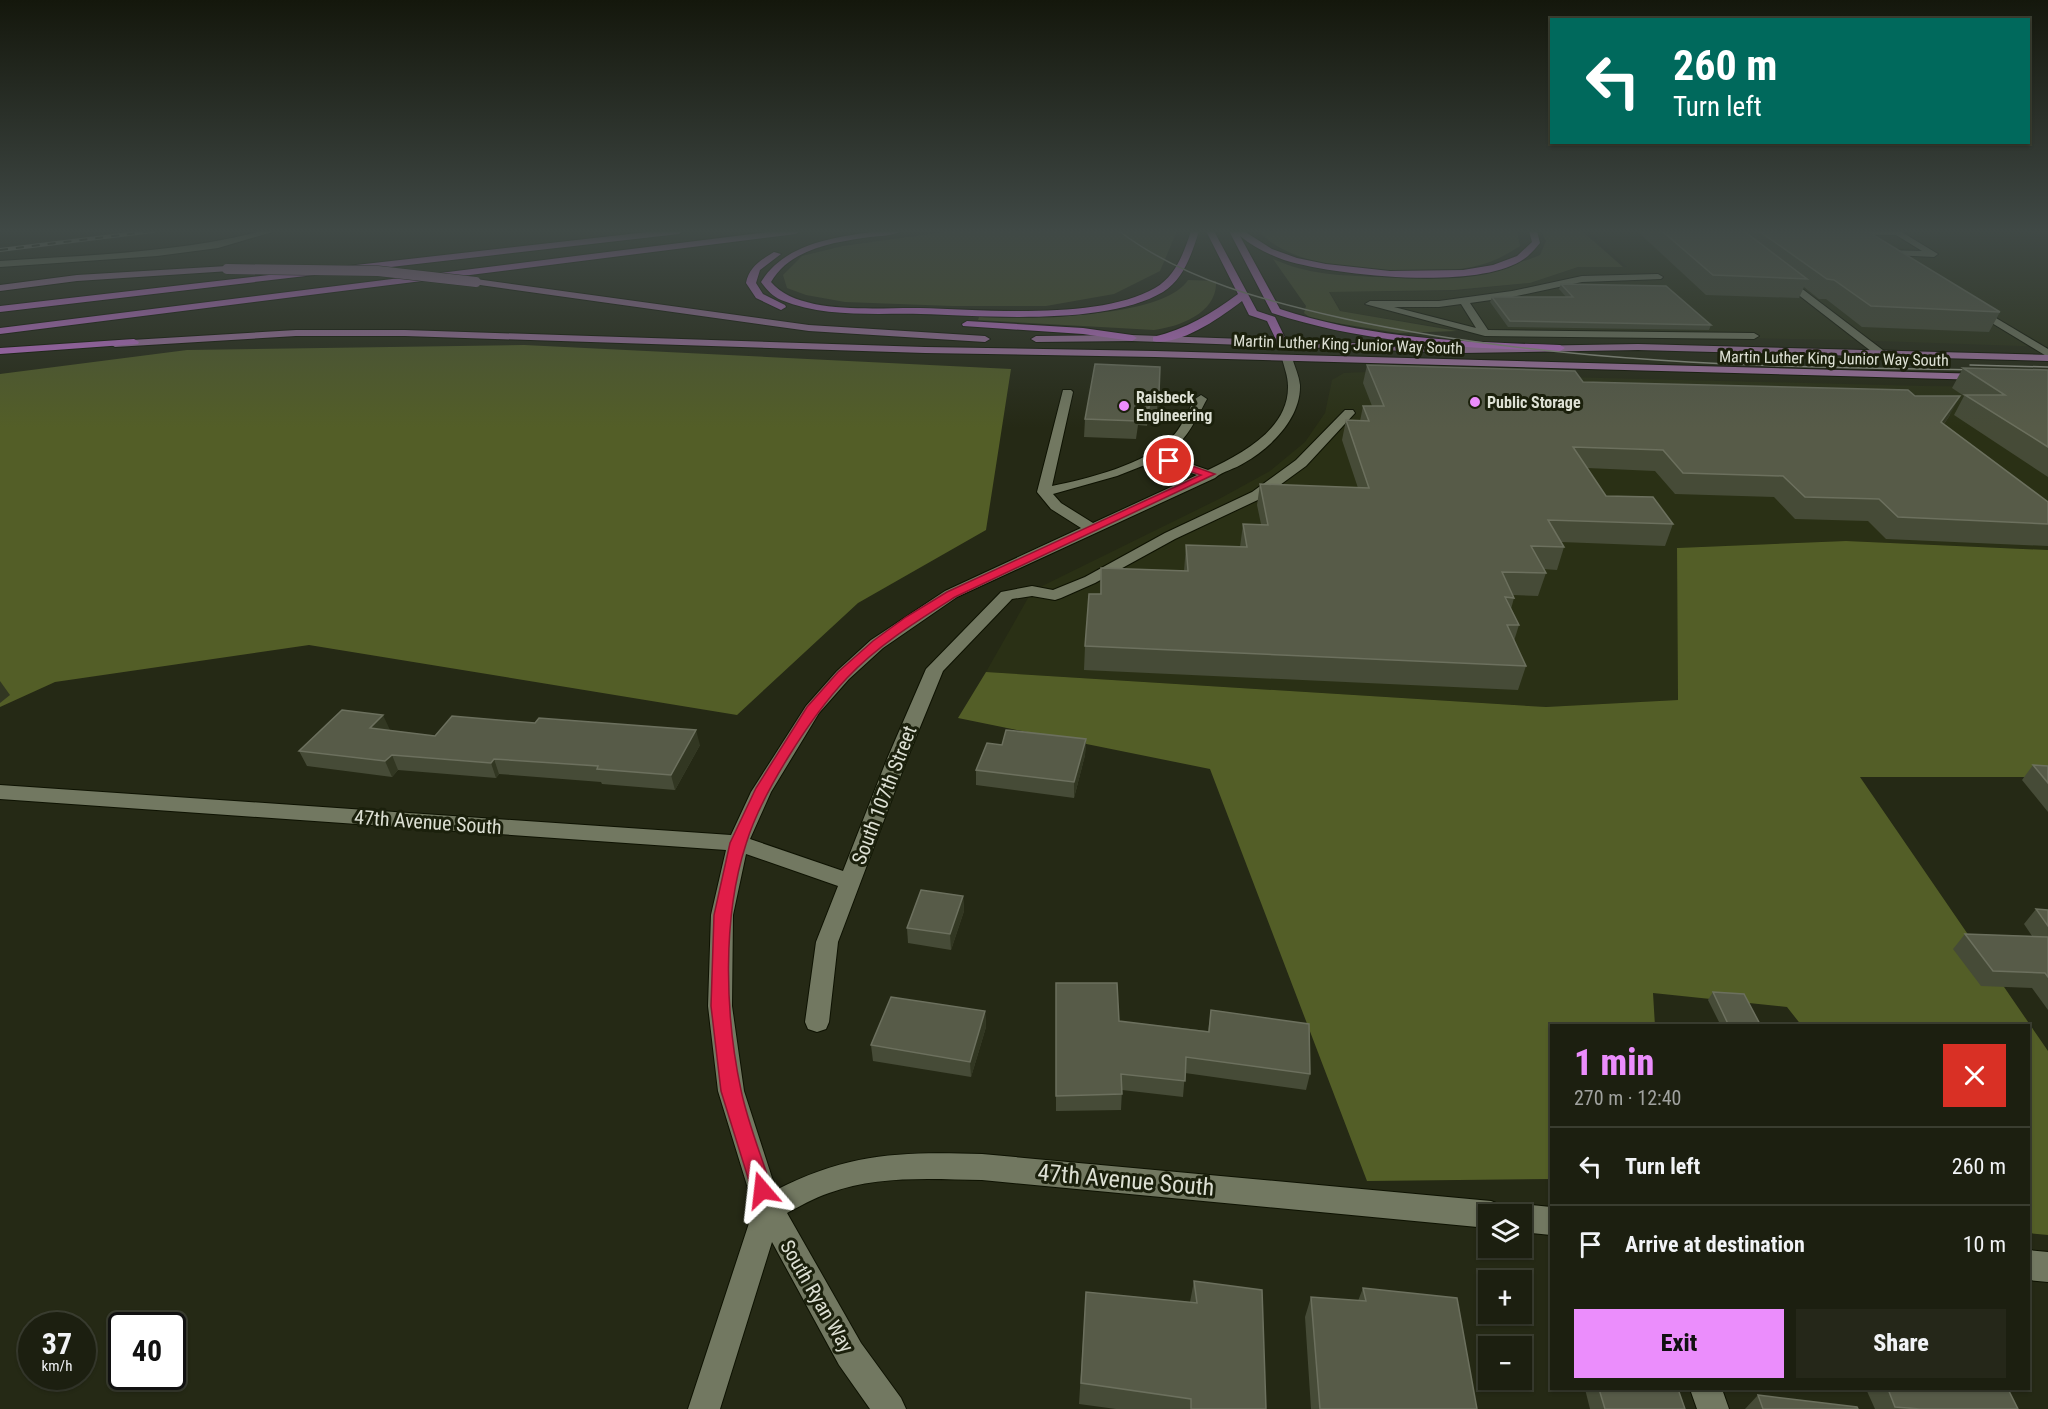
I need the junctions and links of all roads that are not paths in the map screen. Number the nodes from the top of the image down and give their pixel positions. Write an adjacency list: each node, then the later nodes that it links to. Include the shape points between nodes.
1 (111, 297): 15 (highway)
2 (269, 297): 17 (highway)
3 (291, 297): 20 (highway)
4 (583, 297): 22 (main road, bridge, via 809,328)
5 (761, 297): 21 (highway, via 771,304 802,311)
6 (783, 297): 7 (highway, via 849,309 1018,313 1092,309)
7 (1143, 297)
8 (1241, 297): 24 (highway, via 1208,322)
9 (1244, 297): 16 (highway, via 1253,313)
10 (1265, 297): 16 (highway)
11 (1490, 297): 13 (street)
12 (1807, 297): 28 (street)
13 (1463, 300): 18 (street); 18 (street, via 1370,304)
14 (1972, 306): 29 (street)
15 (0, 310)
16 (1274, 315): 25 (highway, via 1364,335 1466,345); 26 (highway)
17 (0, 331)
18 (1485, 333): 19 (street)
19 (1754, 336)
20 (0, 338)
21 (1132, 338): 23 (main road, Martin Luther King Junior Way South); 24 (main road, Martin Luther King Junior Way South)
22 (1002, 339)
23 (1026, 339)
24 (1157, 339): 26 (main road, Martin Luther King Junior Way South)
25 (1560, 348): 26 (main road, Martin Luther King Junior Way South); 28 (main road, Martin Luther King Junior Way South)
26 (1285, 351): 27 (main road, Martin Luther King Junior Way South, via 925,350 296,333); 30 (main road, Martin Luther King Junior Way South); 35 (street, South Ryan Way, via 1294,386 1293,402 1285,416 1260,445)
27 (0, 352)
28 (1880, 353): 29 (main road, Martin Luther King Junior Way South)
29 (2048, 356)
30 (1991, 378)
31 (1066, 392): 36 (street)
32 (1201, 399): 34 (street, via 1175,442)
33 (1349, 413): 40 (street, South 107th Street, via 1301,464 1257,495 1055,595 1032,591 1007,595 935,669)
34 (1154, 456): 35 (street); 36 (street, via 1080,485)
35 (1210, 474): 37 (street, South Ryan Way)
36 (1044, 492): 37 (street, via 1056,506)
37 (1093, 529): 39 (street, South Ryan Way, via 951,594 877,644 812,710 761,792)
38 (0, 792): 39 (street, 47th Avenue South)
39 (738, 843): 40 (street, 47th Avenue South); 42 (street, South Ryan Way, via 722,915 720,1006 731,1091)
40 (850, 882): 41 (street, South 107th Street, via 827,942)
41 (817, 1022)
42 (768, 1208): 43 (street, 47th Avenue South, via 829,1180 872,1168 922,1165 982,1167); 49 (street); 50 (street, South Ryan Way, via 850,1354)
43 (1478, 1214)
44 (1532, 1219): 45 (street)
45 (1550, 1221)
46 (2030, 1265): 47 (street)
47 (2048, 1267)
48 (1706, 1390): 51 (street)
49 (704, 1409)
50 (890, 1409)
51 (1713, 1409)

